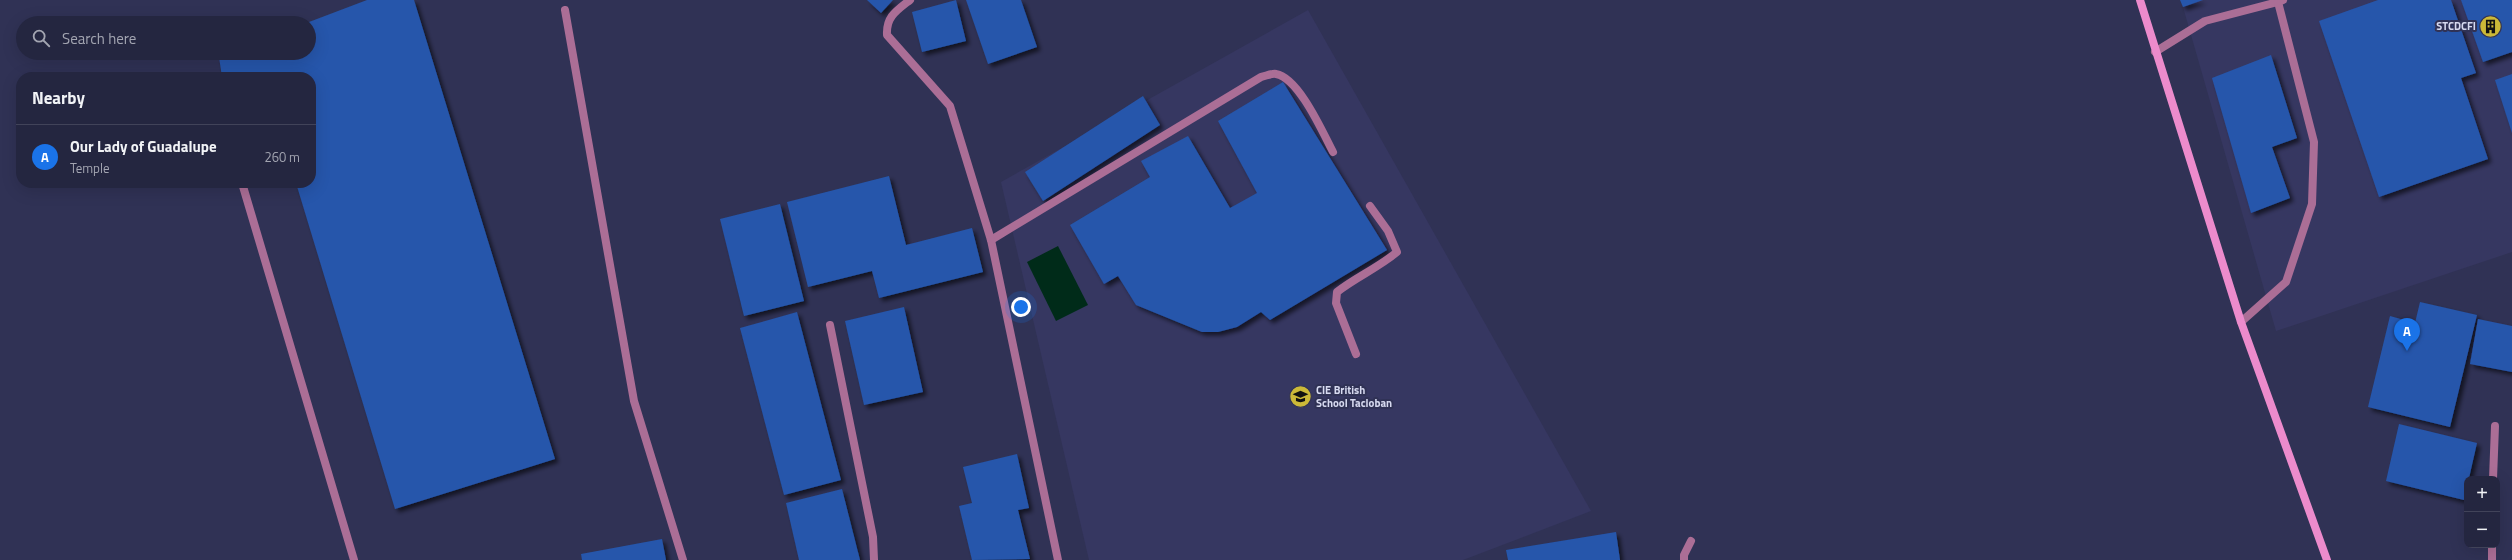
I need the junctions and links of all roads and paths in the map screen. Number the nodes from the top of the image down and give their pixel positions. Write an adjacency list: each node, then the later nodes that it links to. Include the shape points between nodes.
1 (910, 0): 9 (street, via 890,16 886,25 887,35 950,106)
2 (2140, 0): 5 (street)
3 (2281, 1): 5 (street, via 2205,21); 10 (street, via 2314,142 2312,204 2286,282)
4 (565, 10): 18 (street, via 634,401)
5 (2155, 52): 10 (street)
6 (1333, 152): 9 (street, via 1297,88 1275,73 1261,77)
7 (243, 188): 17 (street)
8 (1370, 206): 12 (street, via 1388,231 1397,252 1384,263 1350,281 1336,292 1336,303)
9 (991, 240): 20 (street)
10 (2240, 322): 22 (street)
11 (830, 324): 19 (street, via 873,537)
12 (1356, 354)
13 (2495, 426): 14 (street)
14 (2494, 476)
15 (1691, 541): 21 (street)
16 (2492, 548): 23 (street)
17 (354, 560)
18 (683, 560)
19 (874, 560)
20 (1058, 560)
21 (1684, 560)
22 (2328, 560)
23 (2492, 560)

